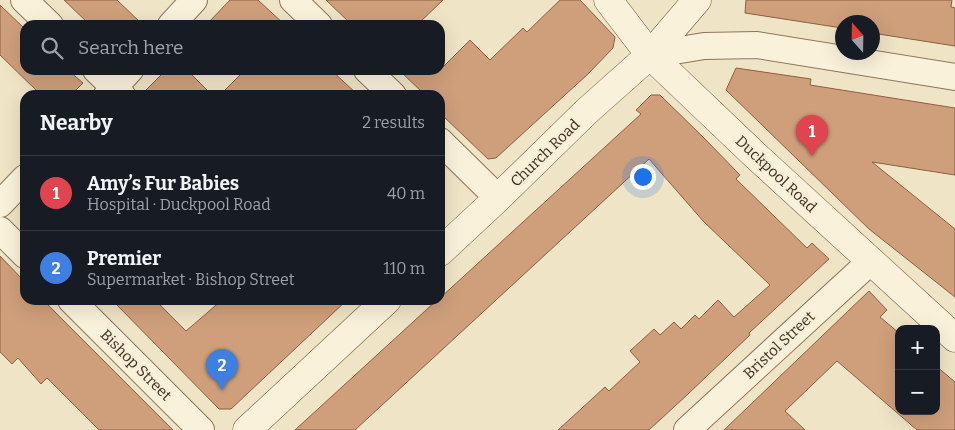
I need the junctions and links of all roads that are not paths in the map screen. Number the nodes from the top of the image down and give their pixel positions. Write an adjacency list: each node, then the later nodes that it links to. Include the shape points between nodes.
1 (24, 0): 6 (street)
2 (194, 0): 7 (street)
3 (293, 0): 8 (street)
4 (608, 0): 9 (street, Duckpool Road)
5 (698, 0): 9 (street, Church Road)
6 (45, 20)
7 (176, 20)
8 (315, 20)
9 (650, 55): 11 (street, via 704,46 757,45); 15 (street, Church Road); 20 (street, Duckpool Road)
10 (372, 75): 12 (street)
11 (955, 76)
12 (388, 90)
13 (445, 145): 15 (street)
14 (20, 183): 16 (street)
15 (498, 198): 18 (street, Church Road)
16 (0, 204)
17 (0, 230): 19 (street)
18 (445, 247)
19 (20, 250)
20 (871, 261): 23 (street, Duckpool Road); 26 (street, Bristol Street)
21 (76, 305): 24 (street, Bishop Street)
22 (383, 305): 25 (street)
23 (955, 338)
24 (200, 430)
25 (247, 430)
26 (687, 430)

